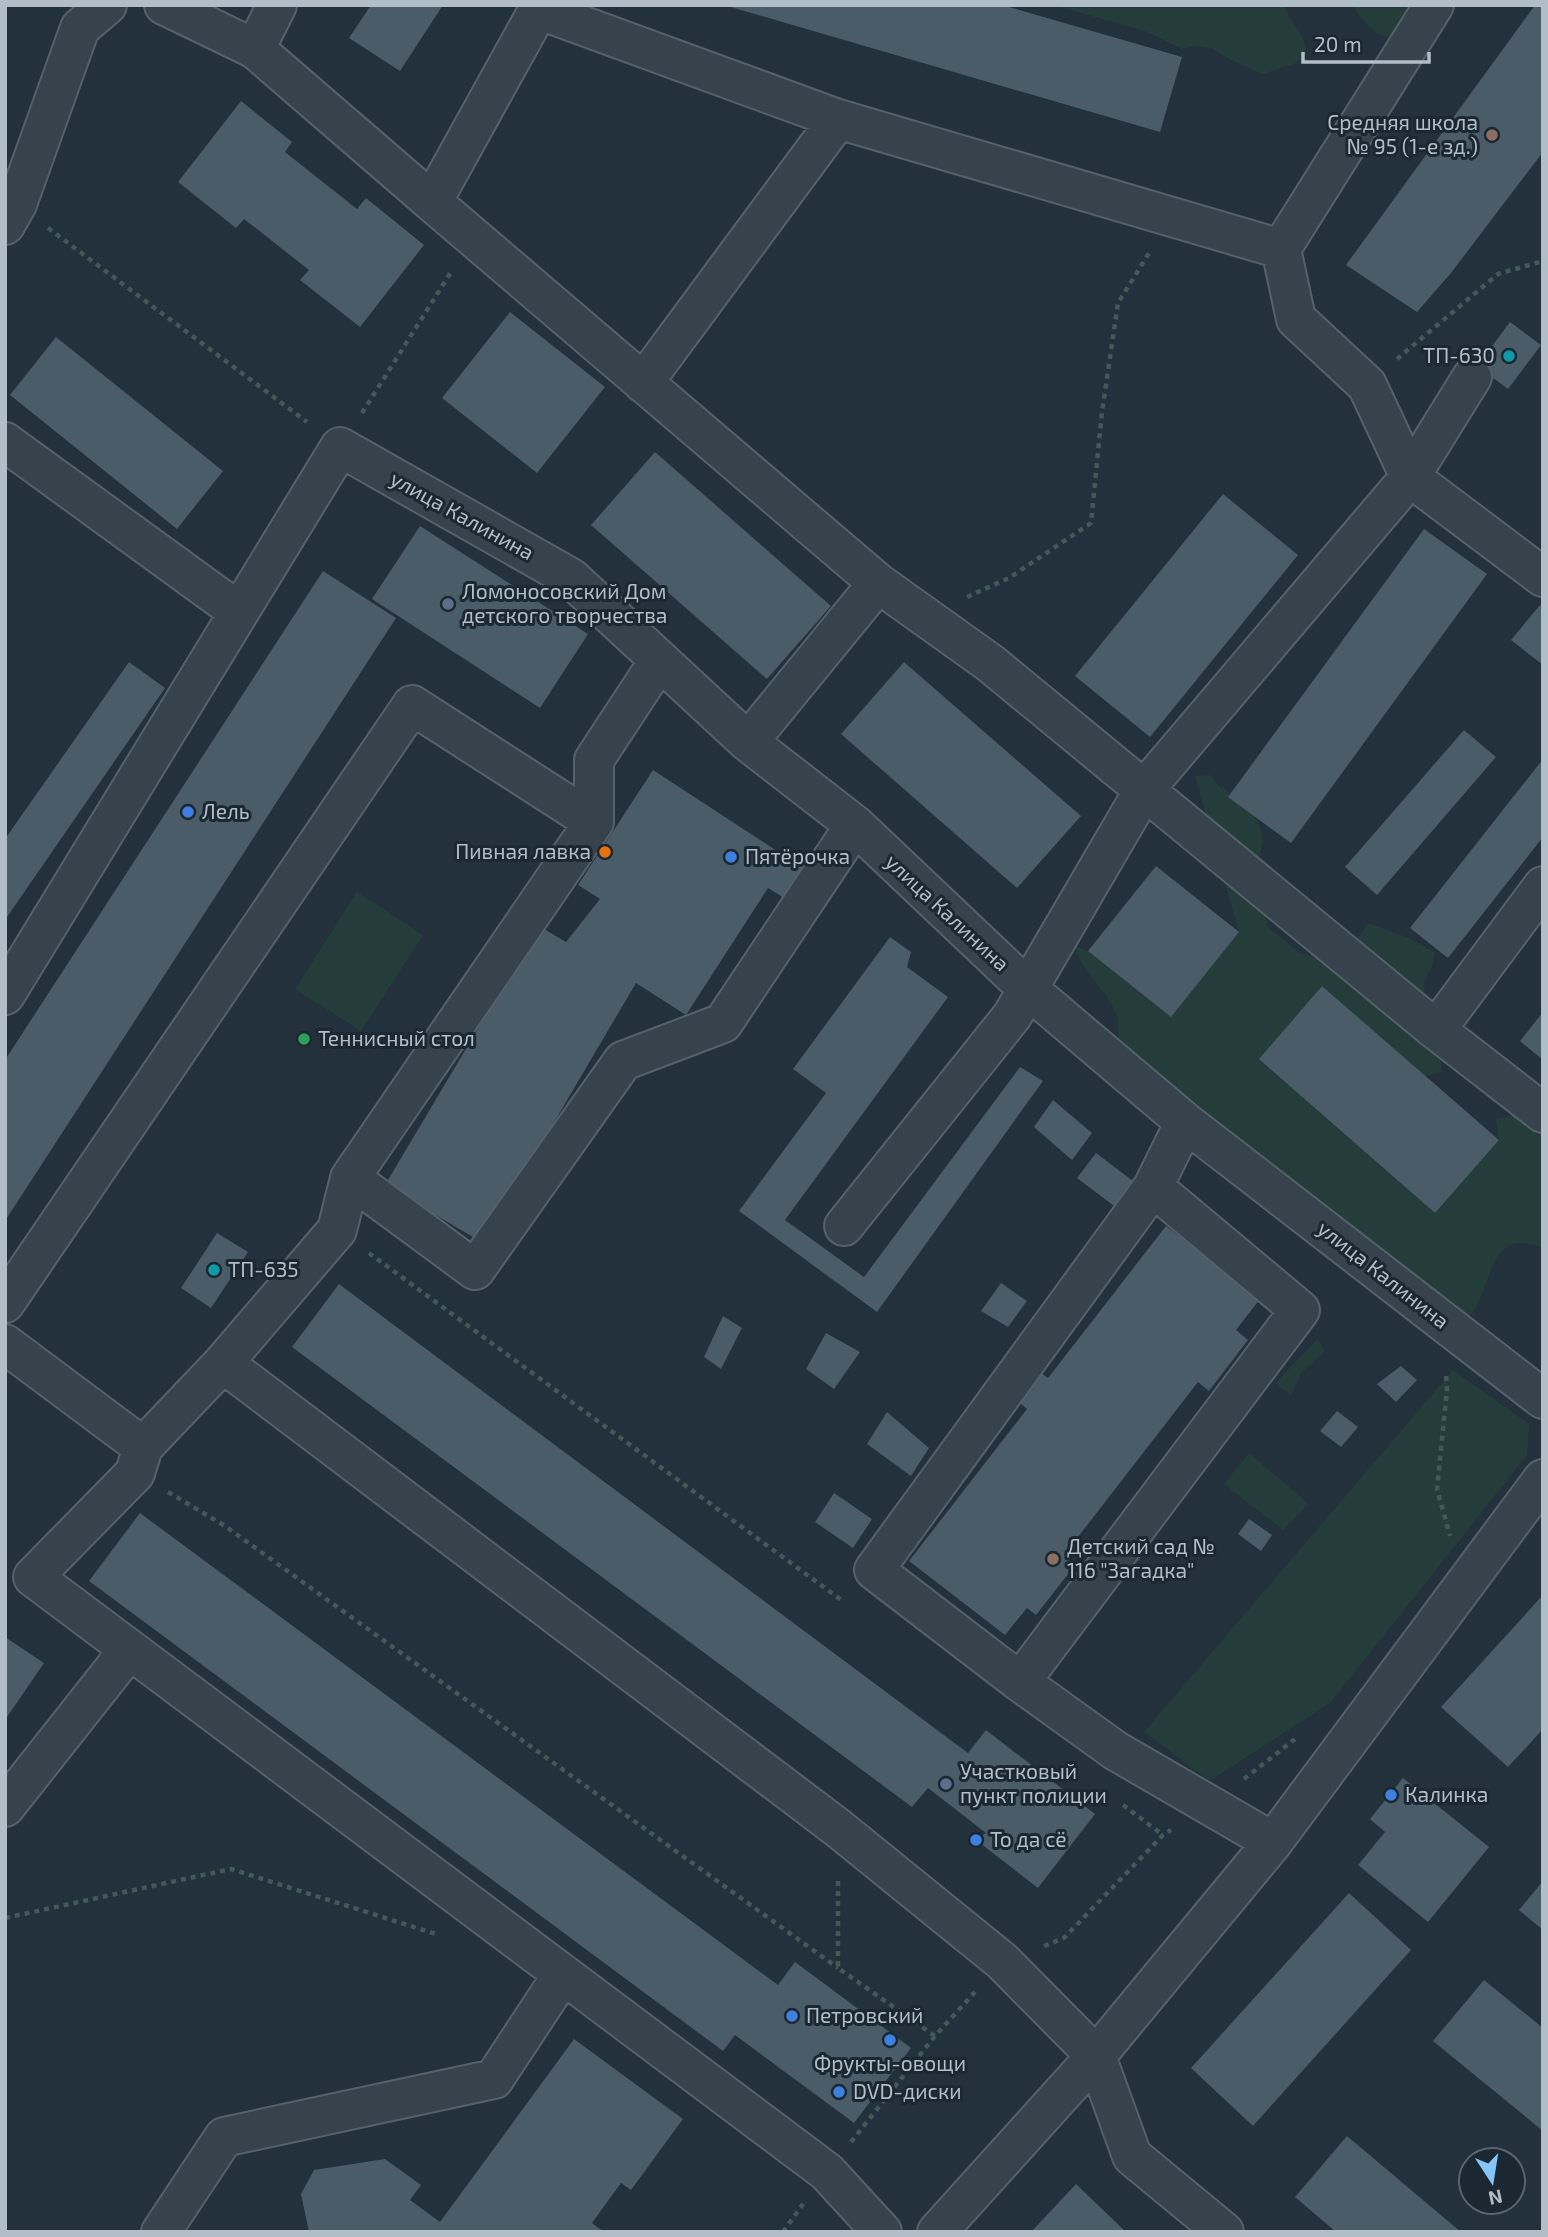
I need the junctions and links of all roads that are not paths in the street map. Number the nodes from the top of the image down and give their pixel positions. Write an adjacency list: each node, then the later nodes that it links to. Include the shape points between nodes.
1 (107, 5): 9 (street, via 80,28)
2 (164, 5): 6 (street)
3 (277, 5): 6 (street)
4 (1434, 5): 10 (street)
5 (540, 8): 7 (street); 8 (street)
6 (255, 49): 8 (street)
7 (838, 119): 10 (street); 12 (street)
8 (432, 202): 12 (street)
9 (11, 214)
10 (1281, 249): 14 (street, via 1296,319 1367,385)
11 (1472, 377): 14 (street)
12 (643, 383): 16 (street)
13 (5, 442): 17 (street)
14 (1410, 477): 15 (street); 20 (street)
15 (1543, 578)
16 (878, 583): 19 (street); 20 (street, via 990,663)
17 (239, 612): 18 (street, улица Калинина, via 341,447 571,578); 25 (street)
18 (659, 661): 19 (street, улица Калинина); 21 (street, via 594,760)
19 (748, 742): 22 (street, улица Калинина)
20 (1144, 790): 24 (street); 26 (street)
21 (594, 822): 29 (street); 32 (street, via 412,705)
22 (855, 825): 24 (street, улица Калинина); 29 (street, via 723,1023 623,1061 475,1270)
23 (1543, 886): 26 (street)
24 (1028, 989): 28 (street, улица Калинина); 31 (street, via 1012,1016)
25 (5, 995)
26 (1437, 1030): 27 (street)
27 (1543, 1113)
28 (1185, 1122): 30 (street); 35 (street, улица Калинина)
29 (350, 1178): 34 (street, via 337,1230)
30 (1153, 1187): 39 (street, via 1300,1310); 39 (street, via 874,1570)
31 (844, 1226)
32 (5, 1303)
33 (5, 1344): 36 (street)
34 (223, 1363): 36 (street); 43 (street, via 838,1828 1002,1961)
35 (1543, 1399)
36 (139, 1460): 38 (street, via 33,1577)
37 (1543, 1479): 41 (street)
38 (129, 1650): 40 (street); 42 (street)
39 (1020, 1682): 41 (street, via 1116,1751)
40 (5, 1807)
41 (1273, 1842): 43 (street)
42 (563, 1974): 44 (street, via 494,2079 224,2137); 45 (street, via 827,2172)
43 (1096, 2056): 46 (street); 47 (street, via 1132,2156)
44 (162, 2232)
45 (883, 2232)
46 (937, 2232)
47 (1224, 2232)

